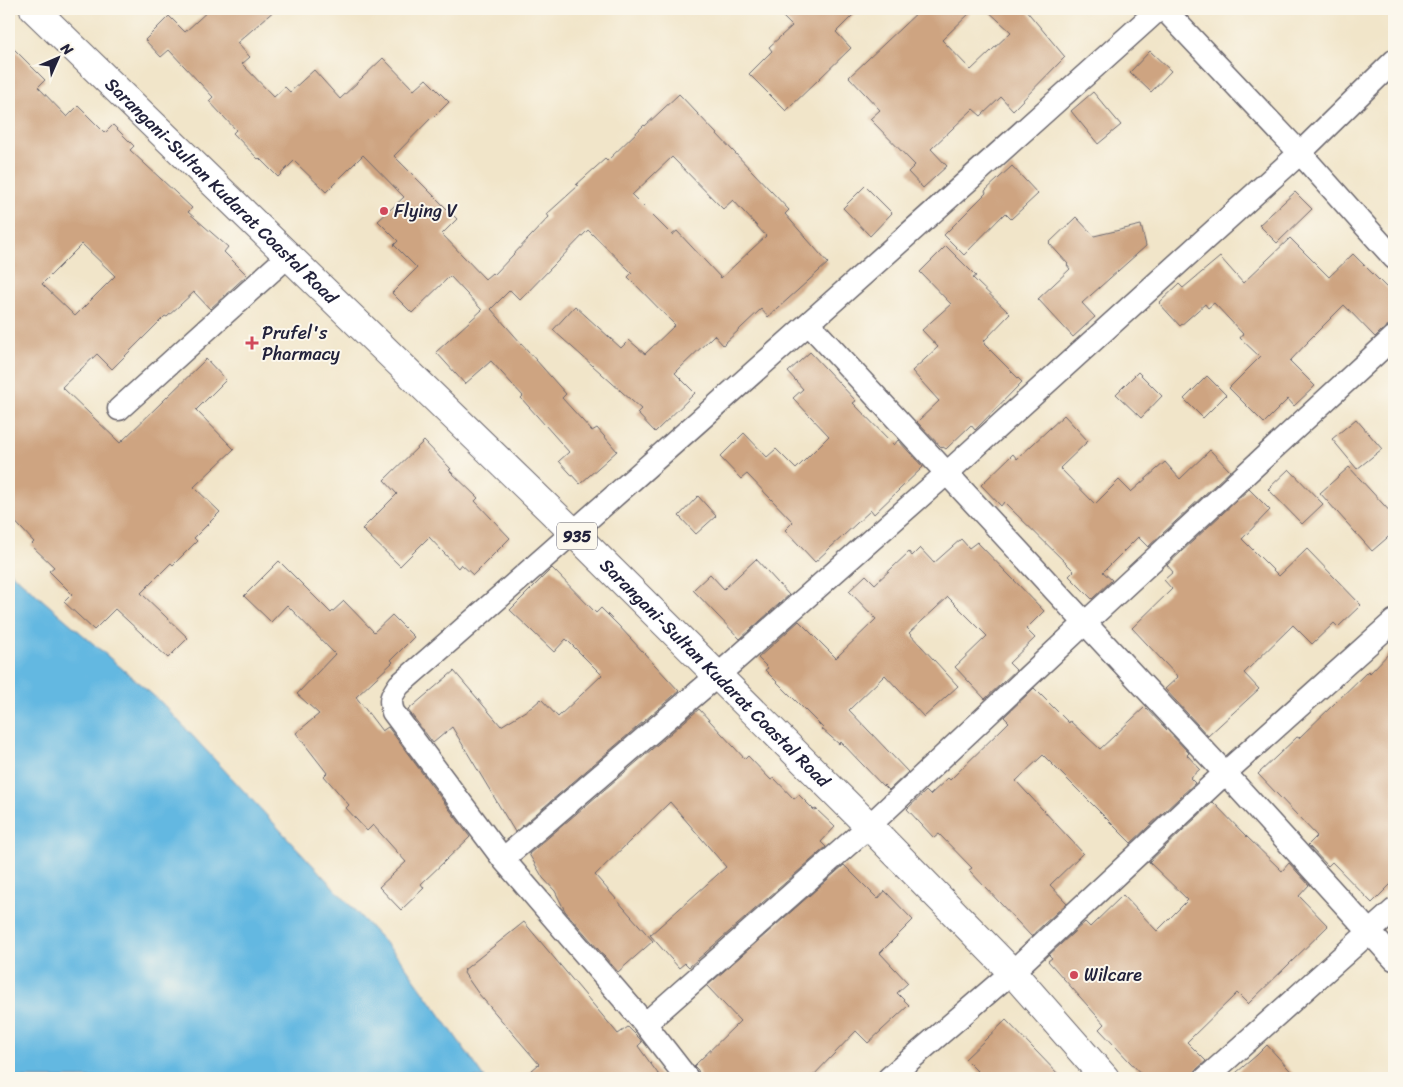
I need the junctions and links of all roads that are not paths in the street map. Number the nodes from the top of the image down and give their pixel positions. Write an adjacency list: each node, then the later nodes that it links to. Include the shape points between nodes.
1 (34, 9): 6 (main road, Sarangani-Sultan Kudarat Coastal Road / 935)
2 (1159, 9): 8 (street)
3 (1164, 9): 5 (street)
4 (1394, 61): 5 (street)
5 (1300, 153): 7 (street); 11 (street)
6 (288, 256): 10 (street); 12 (main road, Sarangani-Sultan Kudarat Coastal Road / 935)
7 (1394, 258)
8 (809, 324): 11 (street); 12 (street)
9 (1394, 337): 14 (street)
10 (119, 409)
11 (946, 473): 14 (street); 15 (street)
12 (574, 533): 15 (main road, Sarangani-Sultan Kudarat Coastal Road / 935); 18 (street, via 399,686 391,698 393,712)
13 (1394, 621): 16 (street)
14 (1085, 623): 16 (street); 17 (street)
15 (718, 676): 17 (main road, Sarangani-Sultan Kudarat Coastal Road / 935); 18 (street)
16 (1225, 773): 20 (street); 22 (street)
17 (869, 826): 22 (main road, Sarangani-Sultan Kudarat Coastal Road / 935); 23 (street)
18 (503, 859): 23 (street)
19 (1394, 910): 20 (street)
20 (1370, 932): 21 (street); 27 (street)
21 (1394, 959)
22 (1012, 972): 25 (street); 26 (main road, Sarangani-Sultan Kudarat Coastal Road / 935)
23 (645, 1024): 24 (street)
24 (688, 1078)
25 (889, 1078)
26 (1105, 1078)
27 (1206, 1078)

